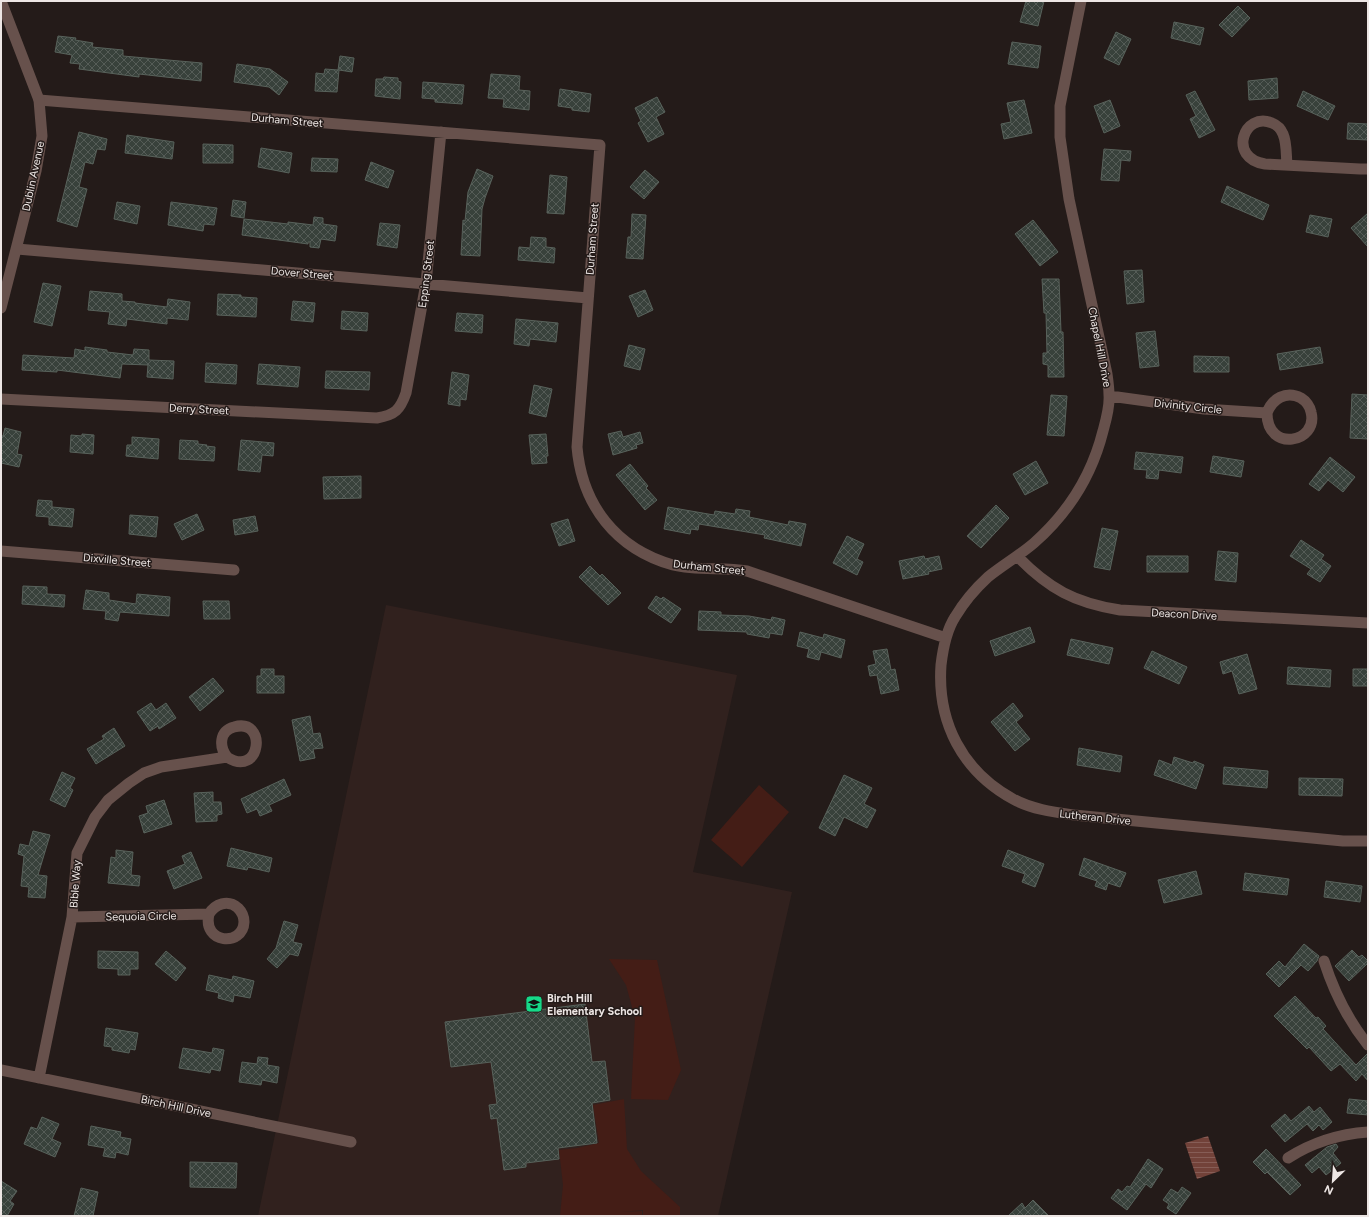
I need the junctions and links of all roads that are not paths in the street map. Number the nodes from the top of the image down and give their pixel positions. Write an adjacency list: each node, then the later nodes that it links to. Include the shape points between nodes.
1 (1, 1): 3 (street, Dublin Avenue)
2 (1081, 1): 11 (street, Chapel Hill Drive, via 1060,106 1060,137)
3 (39, 100): 4 (street, Durham Street); 7 (street, Dublin Avenue, via 42,136)
4 (441, 132): 8 (street, Epping Street); 9 (street, Durham Street, via 600,145)
5 (1287, 165): 5 (street, via 1251,159 1243,147 1245,133 1249,127 1262,121 1280,129 1284,135); 6 (street)
6 (1368, 169)
7 (17, 249): 8 (street, Dover Street); 10 (street, Dublin Avenue)
8 (426, 284): 9 (street, Dover Street); 13 (street, Epping Street, via 406,393 403,403)
9 (588, 298): 19 (street, Durham Street, via 577,434 578,461 594,506 614,531 640,552 674,565 747,571)
10 (1, 308)
11 (1110, 396): 14 (street, Divinity Circle, via 1204,409); 16 (street, Chapel Hill Drive, via 1105,426 1089,474 1051,527)
12 (1, 399): 13 (street, Derry Street, via 378,418)
13 (396, 411)
14 (1267, 413): 14 (street, via 1267,421 1274,434 1289,440 1303,435 1312,423 1310,408 1306,402 1294,395 1280,397 1274,401)
15 (1, 551): 17 (street, Dixville Street)
16 (1017, 556): 18 (street, Deacon Drive, via 1050,585 1096,606 1120,610); 19 (street, Chapel Hill Drive, via 988,577 976,590 955,617)
17 (234, 570)
18 (1368, 623)
19 (946, 638): 21 (street, Lutheran Drive, via 940,680 941,697 951,731 967,760 980,775 1013,799 1032,807 1074,815 1343,841)
20 (227, 757): 23 (street, Bible Way, via 161,767 144,773 108,800 94,817 77,853)
21 (1368, 841)
22 (209, 914): 23 (street, Sequoia Circle)
23 (72, 917): 27 (street, Bible Way)
24 (1324, 961): 25 (street, via 1342,1007)
25 (1368, 1045)
26 (2, 1074): 27 (street, Birch Hill Drive)
27 (40, 1078): 29 (street, Birch Hill Drive)
28 (1368, 1132): 30 (street, via 1325,1139)
29 (351, 1142)
30 (1288, 1158)

